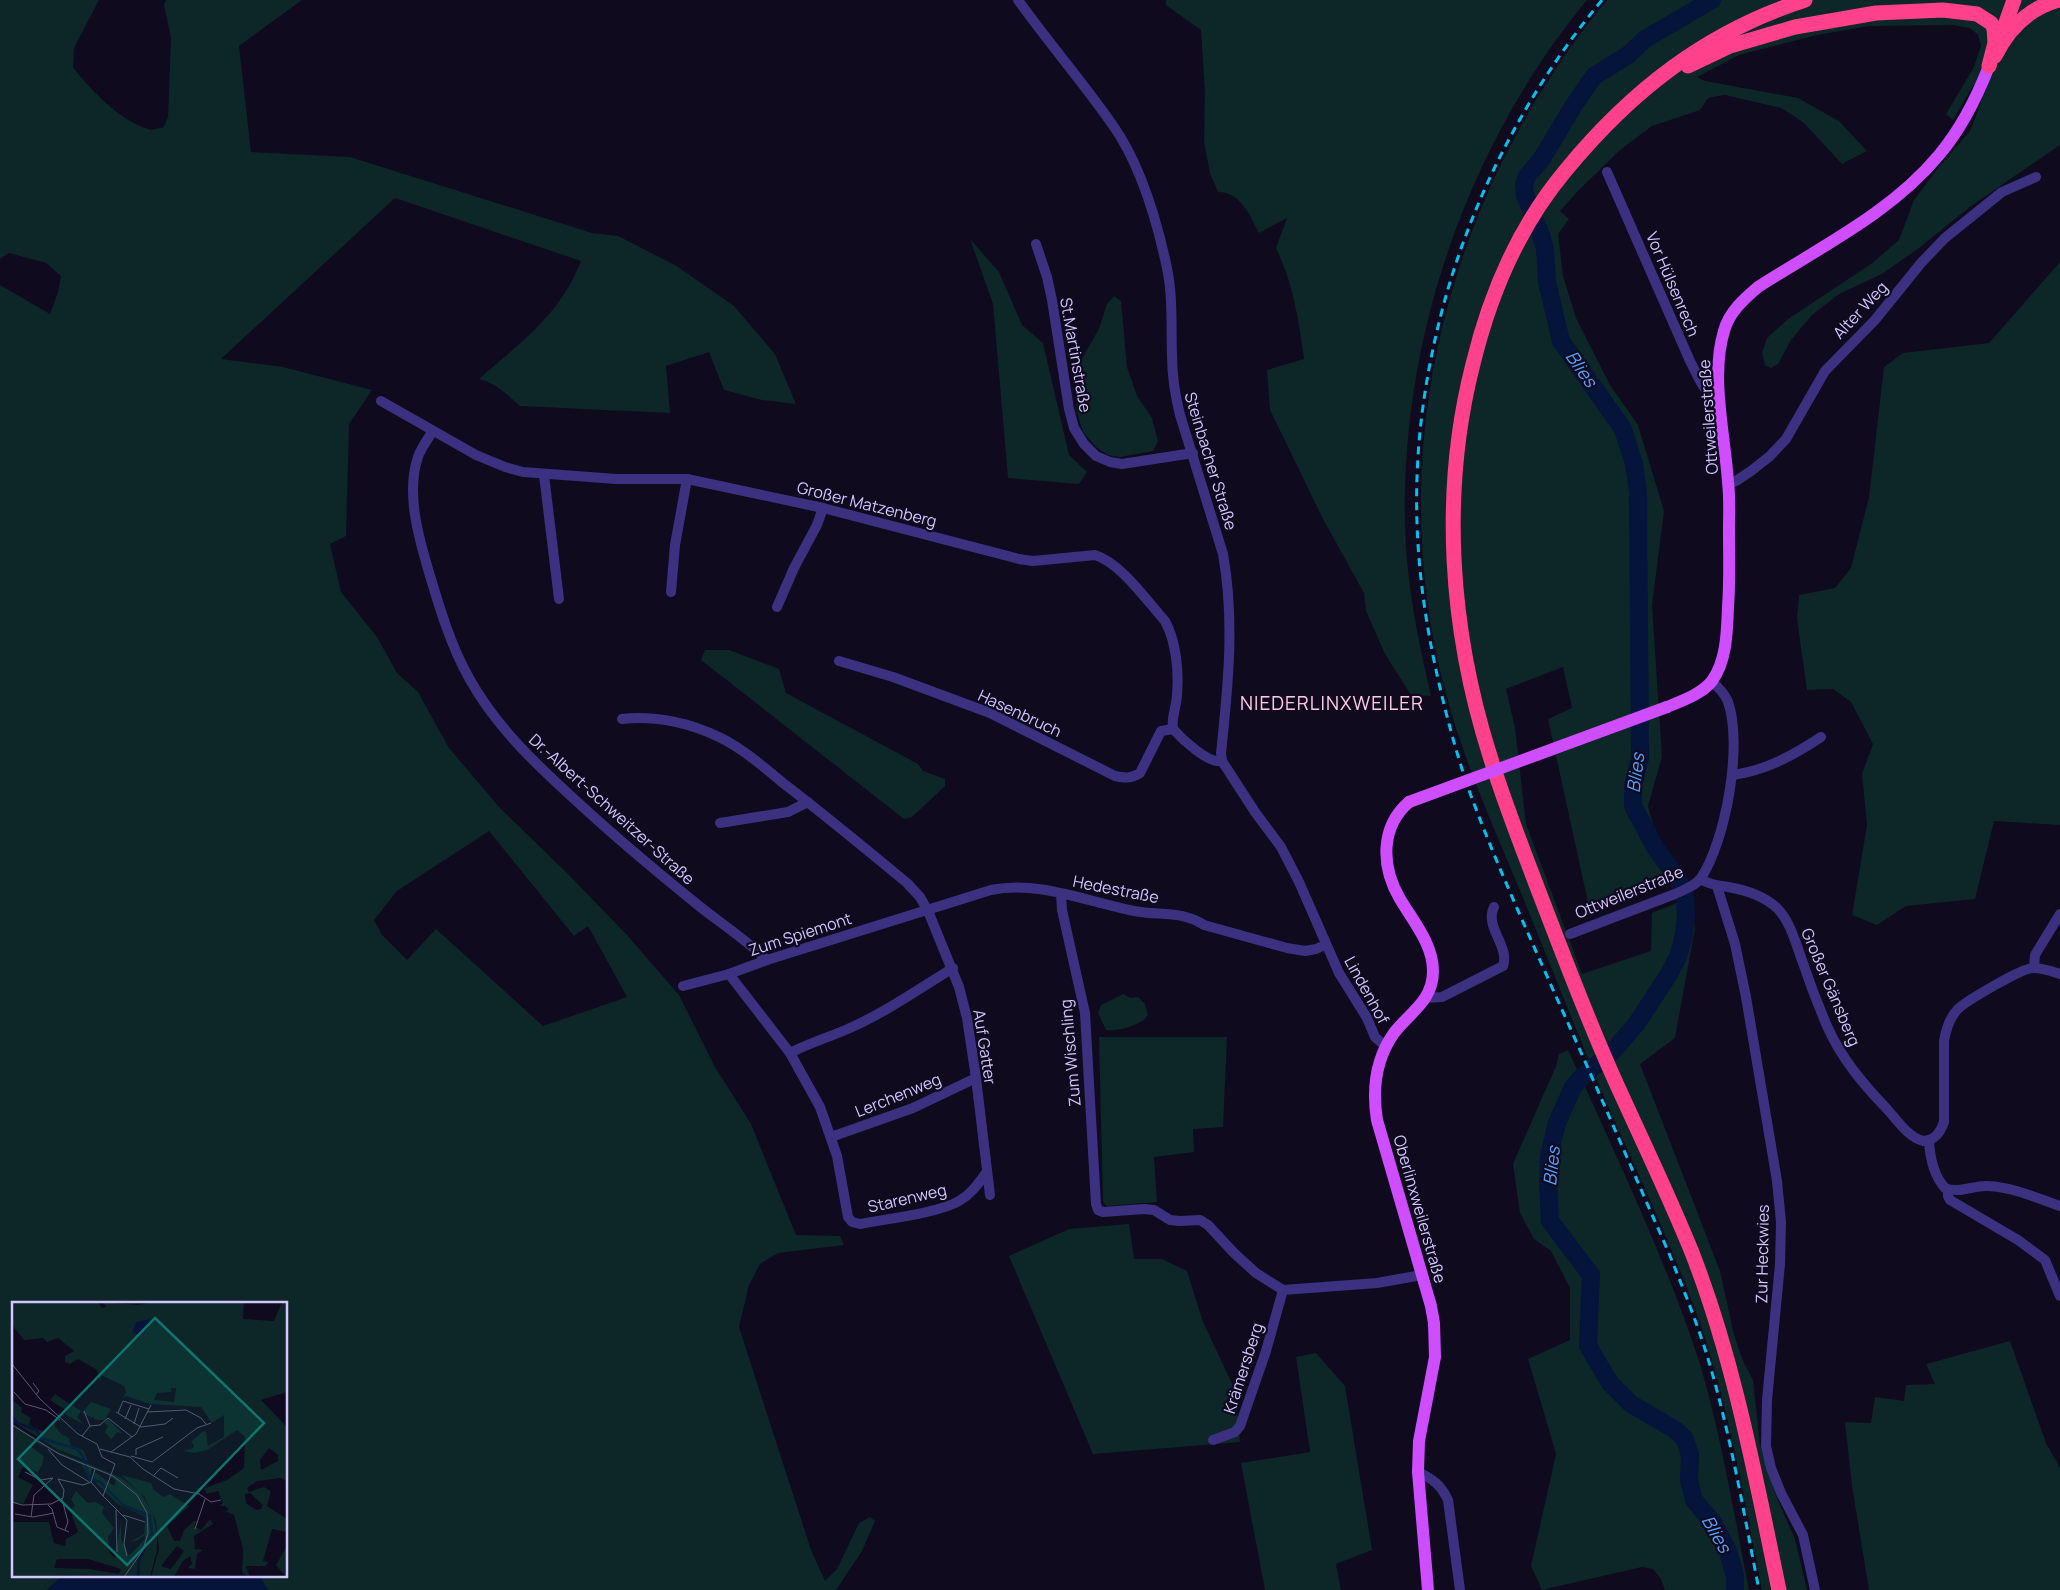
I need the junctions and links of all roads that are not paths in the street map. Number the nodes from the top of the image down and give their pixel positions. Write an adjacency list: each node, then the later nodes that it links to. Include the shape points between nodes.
1 (1018, 0): 13 (street, Steinbacher Straße, via 1113,125 1146,195 1167,268 1171,293 1174,390)
2 (1805, 0): 7 (highway, via 1718,38 1667,70 1609,120)
3 (2014, 0): 5 (highway)
4 (2059, 0): 5 (highway, via 2045,4 2019,21)
5 (1989, 66): 7 (highway, via 1994,28 1984,17 1966,11 1876,13 1795,27 1730,46 1691,64 1649,92 1611,124); 11 (main road, Ottweilerstraße, via 1967,115 1940,155 1903,192 1743,299 1724,330 1719,352)
6 (1607, 172): 11 (street, Vor Hülsenrech, via 1690,360 1706,390)
7 (1562, 175): 61 (highway, via 1538,206 1506,267 1492,300 1468,383 1454,481 1453,536 1460,630 1489,754 1515,830 1597,1041 1690,1248 1715,1317 1736,1386)
8 (2036, 177): 16 (street, Alter Weg, via 2002,192 1945,238 1875,320 1825,370 1786,439 1752,471)
9 (1036, 244): 13 (street, St.Martinstraße, via 1052,300 1069,409 1074,428 1084,444 1096,456 1122,464)
10 (381, 401): 12 (street, Großer Matzenberg)
11 (1720, 402): 16 (main road, Ottweilerstraße)
12 (433, 431): 14 (street, Großer Matzenberg, via 490,461 522,472); 38 (street, Dr.-Albert-Schweitzer-Straße, via 418,459 413,480 414,511 437,599 469,678 517,744 552,779 636,853)
13 (1193, 453): 26 (street, Steinbacher Straße, via 1227,575 1230,623)
14 (544, 475): 15 (street, Großer Matzenberg, via 616,480); 19 (street)
15 (687, 479): 17 (street, Großer Matzenberg); 18 (street, via 675,545)
16 (1728, 484): 22 (main road, Ottweilerstraße, via 1726,638 1723,656)
17 (824, 508): 20 (street); 24 (street, Großer Matzenberg, via 1019,559 1033,561 1095,555 1104,558 1118,569 1170,628 1178,694)
18 (671, 592)
19 (559, 599)
20 (777, 607)
21 (839, 661): 24 (street, Hasenbruch, via 990,713 1115,776 1134,778 1140,773 1161,731)
22 (1712, 681): 27 (street, Ottweilerstraße, via 1722,692 1730,711); 44 (main road, bridge, via 1688,698 1418,798 1402,808 1392,823 1386,844 1387,862 1393,883 1431,956 1432,978)
23 (622, 720): 28 (street, Auf Gatter, via 666,720 695,727 723,739)
24 (1173, 729): 26 (street, via 1208,758)
25 (1821, 737): 27 (street, via 1789,757 1746,773)
26 (1222, 761): 37 (street, via 1281,847)
27 (1732, 774): 30 (street, Ottweilerstraße, via 1719,832)
28 (808, 802): 29 (street, via 788,812); 34 (street, Auf Gatter, via 907,883)
29 (720, 823)
30 (1700, 879): 31 (street, Großer Gänsberg); 36 (street, Ottweilerstraße, via 1675,894)
31 (1716, 886): 49 (street, Großer Gänsberg, via 1749,892 1777,908 1791,931 1828,1028 1842,1054 1910,1135); 62 (street, Zur Heckwies, via 1735,944 1746,997 1781,1222 1766,1446 1781,1493 1803,1535)
32 (1061, 894): 34 (street, Hedestraße, via 1038,888 1007,887); 37 (street, Hedestraße, via 1136,912 1192,917 1204,925 1287,948 1305,951); 55 (street, Zum Wischling, via 1086,1020 1098,1210 1144,1209 1154,1210 1170,1220 1200,1220 1256,1273)
33 (1494, 907): 44 (street, via 1491,919 1502,950 1502,966 1442,997)
34 (928, 911): 38 (street, Zum Spiemont); 39 (street, Auf Gatter)
35 (2060, 914): 40 (street, via 2035,955)
36 (1570, 934)
37 (1326, 945): 45 (street, Lindenhof, via 1375,1037)
38 (767, 960): 41 (street, Zum Spiemont)
39 (952, 968): 46 (street, via 877,1014); 47 (street, Auf Gatter, via 967,1018)
40 (2034, 968): 42 (street); 49 (street, via 2020,972 1968,1001 1951,1018 1946,1028 1943,1057 1944,1122 1941,1132)
41 (729, 974): 43 (street, Zum Spiemont); 46 (street)
42 (2060, 974)
43 (683, 986)
44 (1426, 998): 45 (main road, Oberlinxweilerstraße)
45 (1385, 1046): 54 (main road, Oberlinxweilerstraße, via 1376,1076 1377,1120)
46 (790, 1053): 48 (street, via 820,1108)
47 (976, 1078): 48 (street, Lerchenweg, via 913,1108); 50 (street, Auf Gatter)
48 (831, 1137): 50 (street, Starenweg, via 848,1217 860,1224 958,1202 974,1190)
49 (1928, 1141): 51 (street, via 1935,1170 1941,1184)
50 (986, 1173): 52 (street, Auf Gatter)
51 (1948, 1190): 53 (street, via 1986,1185); 56 (street, via 1950,1200 2045,1260)
52 (990, 1194)
53 (2060, 1206)
54 (1422, 1276): 55 (street); 58 (main road, Oberlinxweilerstraße, via 1433,1314 1435,1350 1419,1441)
55 (1283, 1290): 57 (street, Krämersberg, via 1240,1426 1235,1432)
56 (2060, 1296)
57 (1213, 1440)
58 (1418, 1472): 59 (main road, Oberlinxweilerstraße); 60 (street, via 1433,1479 1448,1500)
59 (1428, 1590)
60 (1460, 1590)
61 (1779, 1590)
62 (1815, 1590)

